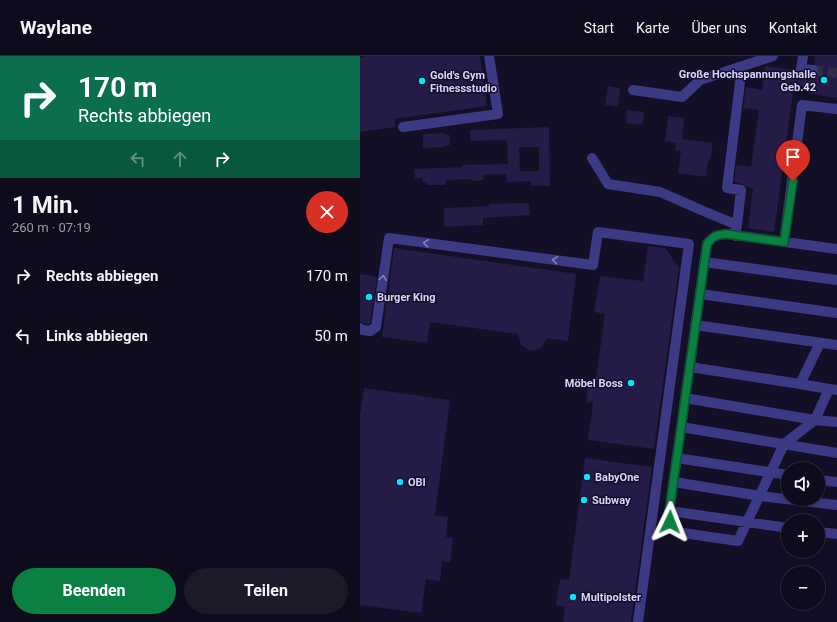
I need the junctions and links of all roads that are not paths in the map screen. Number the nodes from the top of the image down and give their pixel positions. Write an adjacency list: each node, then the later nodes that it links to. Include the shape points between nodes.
1 (489, 56): 8 (lane, via 498,114)
2 (773, 56): 4 (lane)
3 (803, 56): 5 (lane, via 801,69)
4 (742, 66): 6 (lane, via 700,80 682,98); 10 (lane, via 727,188 741,190)
5 (813, 70)
6 (633, 90)
7 (837, 109): 12 (lane, via 802,105)
8 (403, 127)
9 (592, 158): 10 (lane, via 608,184 660,192)
10 (737, 225): 11 (lane)
11 (736, 236): 12 (lane); 14 (lane, via 726,234 712,238 707,244)
12 (784, 242): 13 (lane)
13 (837, 250)
14 (704, 262): 15 (lane); 16 (lane)
15 (837, 280)
16 (700, 294): 17 (lane); 18 (lane)
17 (837, 313)
18 (696, 325): 20 (lane); 22 (lane)
19 (360, 328): 44 (lane, via 370,331 376,327 388,238 593,265 598,232 688,244)
20 (820, 343): 21 (lane); 23 (lane)
21 (837, 345)
22 (690, 367): 23 (lane); 25 (lane)
23 (800, 384): 24 (lane)
24 (833, 389): 26 (lane)
25 (686, 398): 26 (lane); 28 (lane)
26 (815, 420): 27 (lane); 29 (lane)
27 (837, 422)
28 (681, 427): 29 (lane); 31 (lane)
29 (784, 444): 30 (lane); 32 (lane)
30 (837, 453)
31 (677, 458): 32 (lane); 35 (lane)
32 (771, 472): 33 (lane); 37 (lane)
33 (781, 474)
34 (825, 481): 36 (lane)
35 (674, 482): 37 (lane); 39 (lane)
36 (837, 482)
37 (760, 496): 38 (lane); 40 (lane)
38 (837, 505)
39 (670, 511): 40 (lane); 40 (lane, via 670,522 676,530 683,533 738,541)
40 (747, 523): 41 (lane)
41 (781, 527)
42 (825, 533): 43 (lane)
43 (837, 534)
44 (638, 622)

